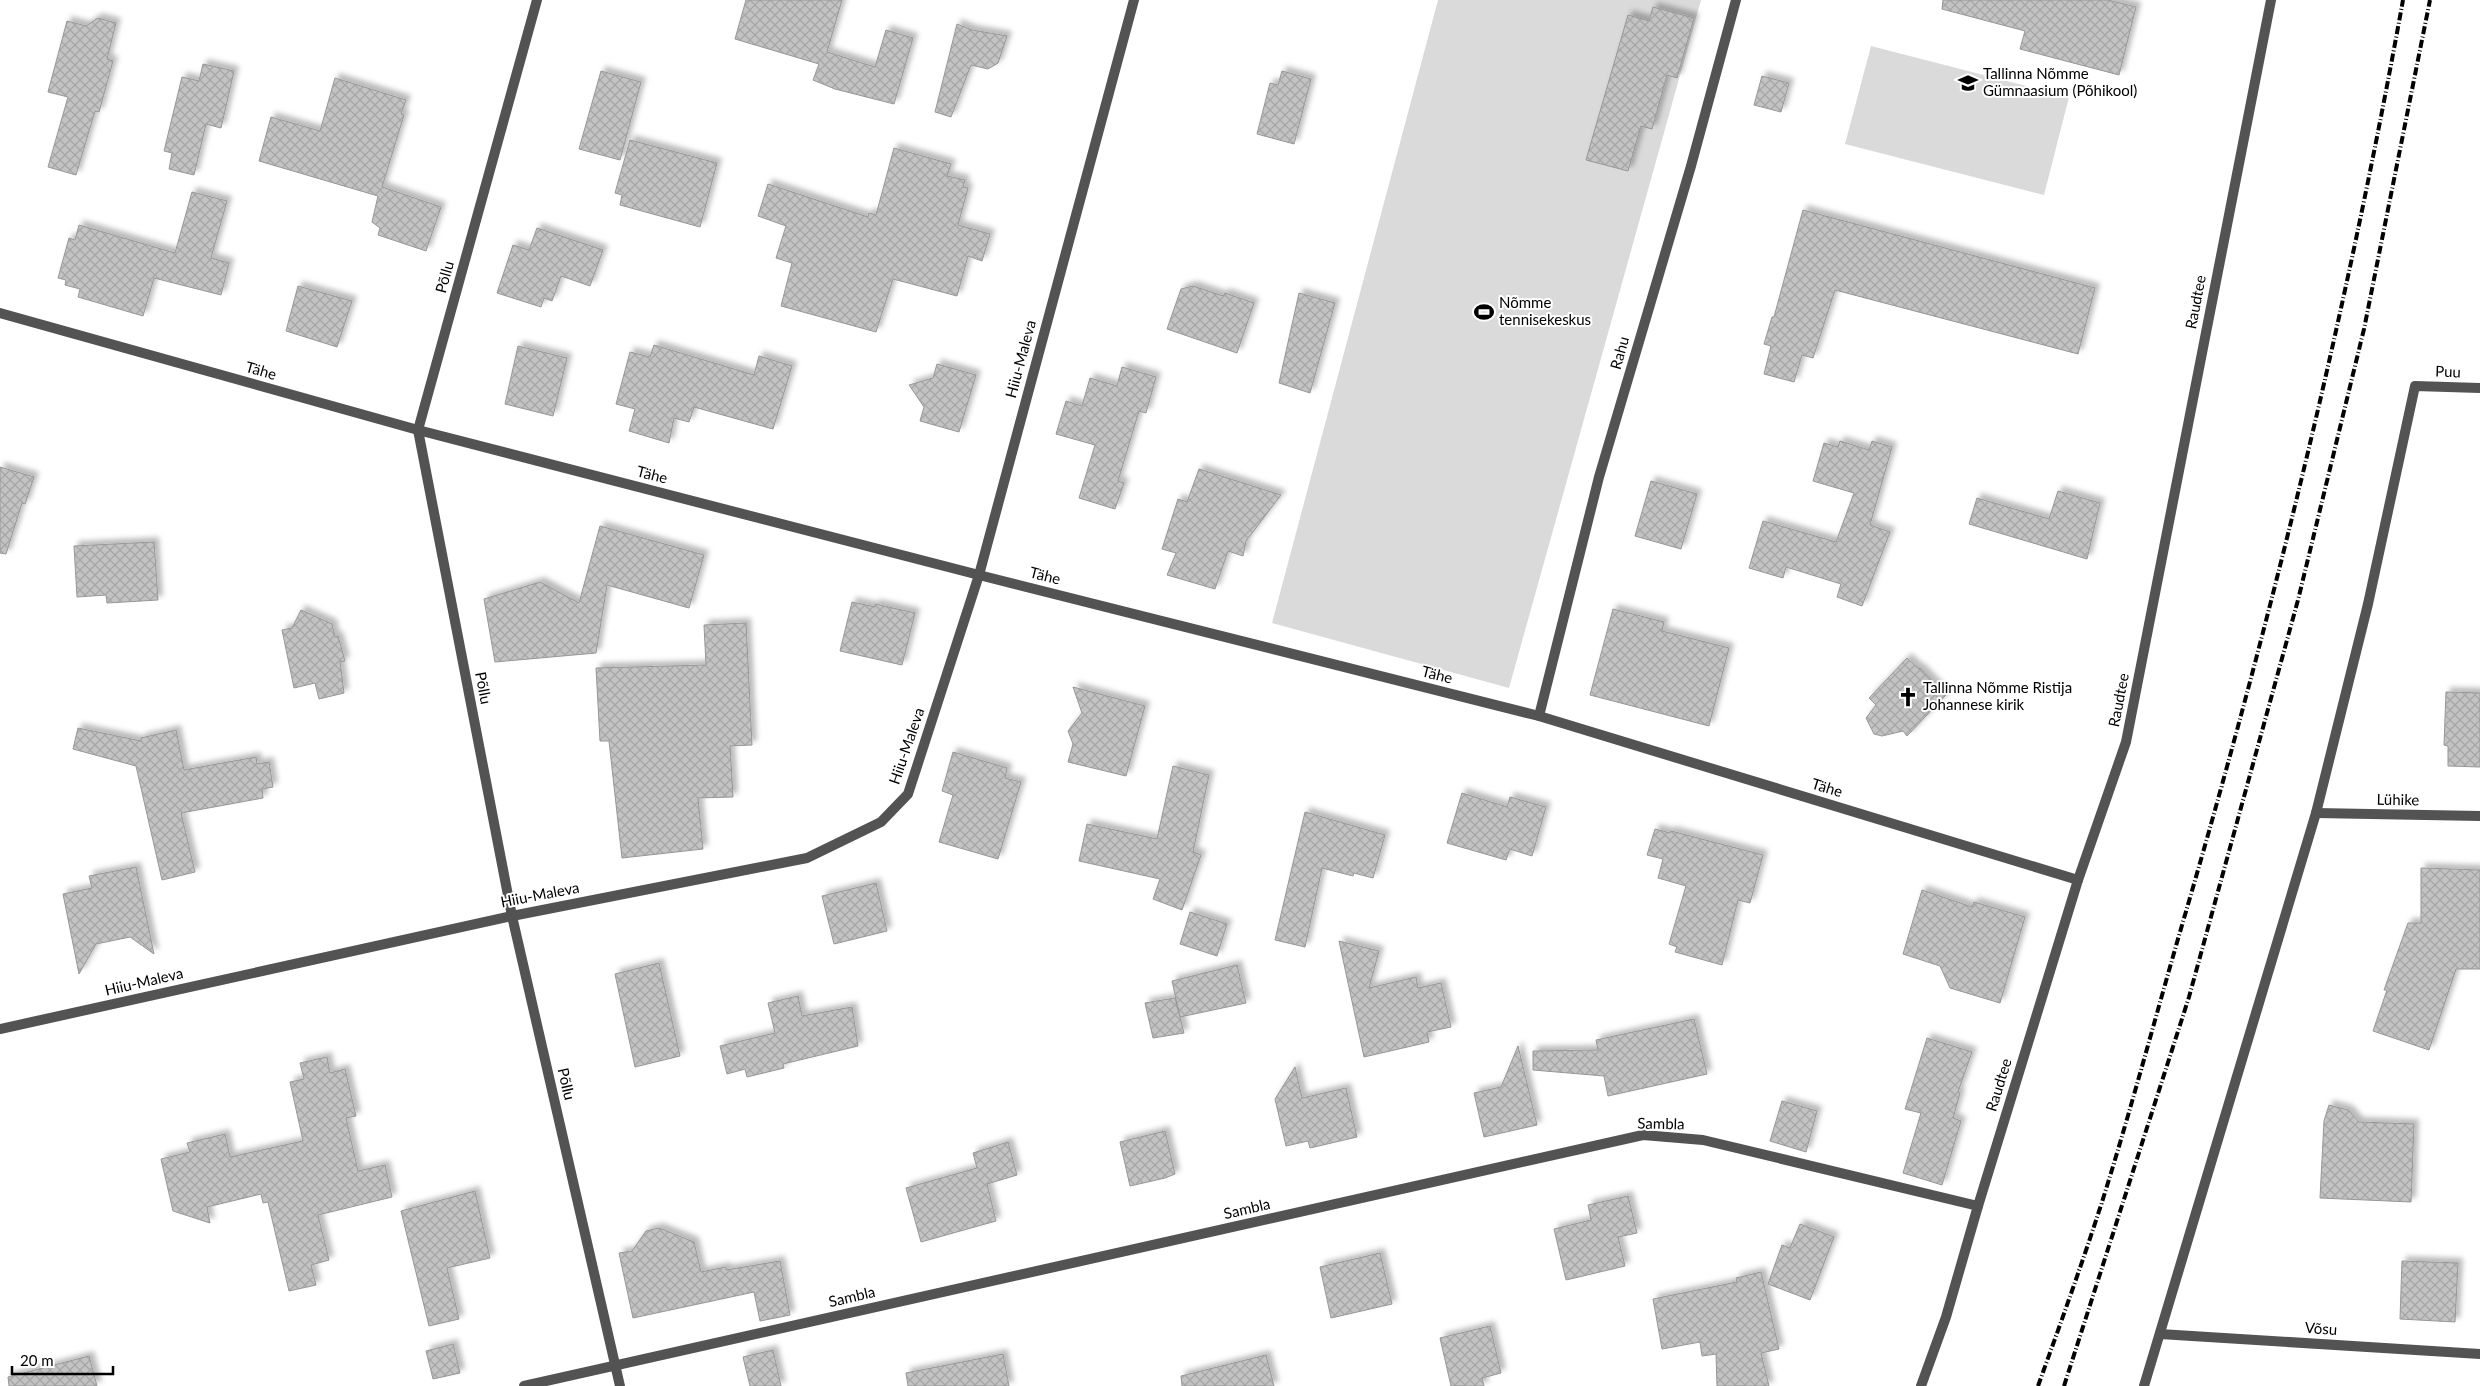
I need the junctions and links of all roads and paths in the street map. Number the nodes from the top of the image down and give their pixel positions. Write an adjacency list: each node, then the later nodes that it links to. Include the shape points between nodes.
1 (536, 0): 7 (street, Põllu)
2 (1134, 0): 8 (street, Hiiu-Maleva)
3 (1736, 0): 9 (street, Rahu, via 1600,477)
4 (2270, 0): 12 (street, Raudtee, via 2126,742)
5 (0, 313): 7 (street, Tähe)
6 (2480, 388): 10 (street, Puu, via 2415,386 2368,604)
7 (418, 430): 8 (street, Tähe); 13 (street, Põllu)
8 (979, 575): 9 (street, Tähe); 13 (street, Hiiu-Maleva, via 908,794 881,822 807,858)
9 (1539, 716): 12 (street, Tähe)
10 (2316, 813): 11 (street, Lühike); 16 (street)
11 (2480, 816)
12 (2078, 880): 15 (street, Raudtee)
13 (512, 916): 14 (street, Hiiu-Maleva); 18 (street, Põllu)
14 (0, 1029)
15 (1978, 1206): 18 (street, Sambla, via 1703,1140 1643,1135); 21 (street, Raudtee, via 1946,1317)
16 (2160, 1334): 17 (street, Võsu); 22 (street)
17 (2480, 1354)
18 (616, 1366): 19 (street, Sambla); 20 (street, Põllu)
19 (524, 1386)
20 (620, 1386)
21 (1921, 1386)
22 (2144, 1386)

